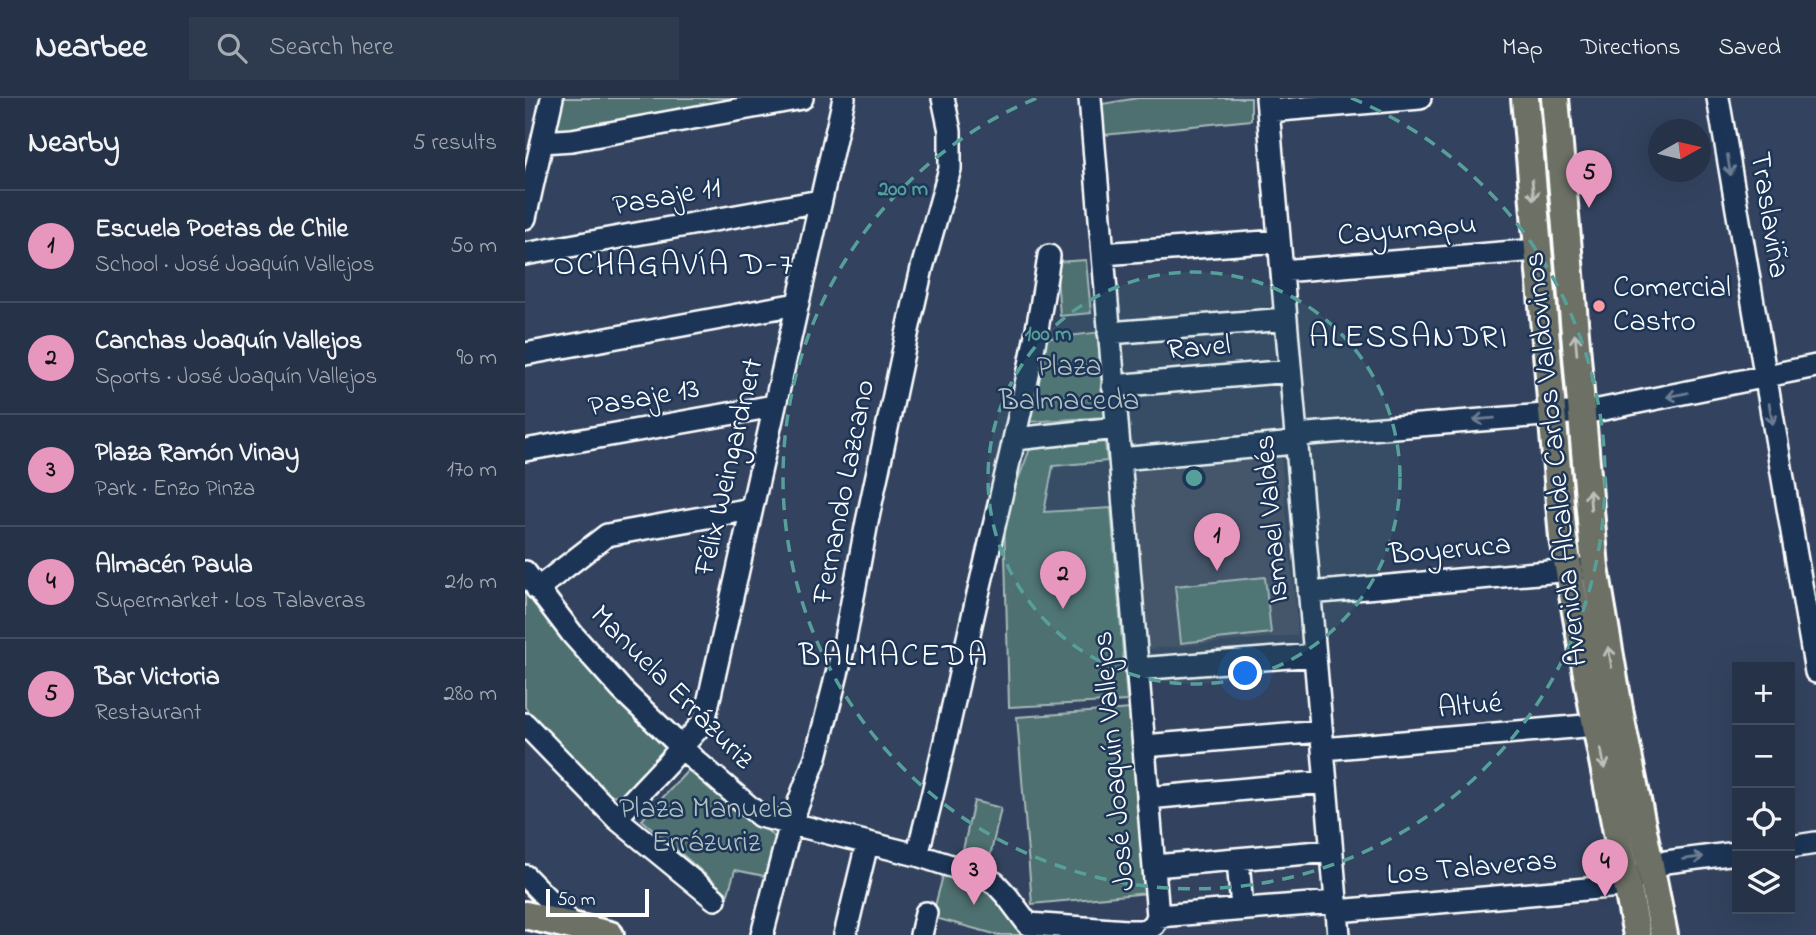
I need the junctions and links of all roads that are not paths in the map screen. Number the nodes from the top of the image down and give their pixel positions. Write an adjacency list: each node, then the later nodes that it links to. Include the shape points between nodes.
1 (552, 98): 11 (street)
2 (802, 98): 11 (street)
3 (843, 98): 14 (street, Félix Weingardnert)
4 (943, 98): 56 (street, Fernando Lazcano, via 950,131 950,169 930,268 867,522 843,650 816,757)
5 (1090, 98): 19 (street, José Joaquín Vallejos)
6 (1420, 98): 10 (street)
7 (1525, 98): 13 (main road, Avenida Alcalde Carlos Valdovinos)
8 (1555, 98): 12 (main road, Avenida Alcalde Carlos Valdovinos)
9 (1718, 98): 30 (street, Traslaviña, one-way to 30)
10 (1267, 104): 16 (street, Ismael Valdés)
11 (542, 142): 15 (street)
12 (1560, 154): 13 (main road); 22 (main road, Avenida Alcalde Carlos Valdovinos)
13 (1529, 155): 17 (main road, Avenida Alcalde Carlos Valdovinos, one-way to 17)
14 (820, 201): 18 (street, Pasaje 11); 24 (street, Félix Weingardnert)
15 (525, 218)
16 (1279, 240): 19 (street); 21 (street, Ismael Valdés)
17 (1538, 250): 21 (street, Cayumapu); 23 (main road, Avenida Alcalde Carlos Valdovinos)
18 (525, 254)
19 (1103, 254): 26 (street, José Joaquín Vallejos)
20 (1049, 256): 36 (street)
21 (1282, 271): 25 (street, Ismael Valdés)
22 (1570, 278): 23 (main road); 33 (main road, Avenida Alcalde Carlos Valdovinos, one-way to 22)
23 (1541, 281): 34 (main road, Avenida Alcalde Carlos Valdovinos)
24 (797, 304): 27 (street); 32 (street, Félix Weingardnert)
25 (1286, 319): 26 (street); 29 (street, Ismael Valdés)
26 (1109, 333): 31 (street, José Joaquín Vallejos)
27 (525, 354)
28 (1816, 366): 30 (street)
29 (1290, 371): 31 (street, Ravel); 37 (street, Ismael Valdés)
30 (1764, 377): 33 (street, one-way to 33); 47 (street, Traslaviña, one-way to 47)
31 (1114, 386): 35 (street, José Joaquín Vallejos)
32 (774, 406): 38 (street, Pasaje 13); 40 (street, Félix Weingardnert)
33 (1582, 412): 34 (street); 41 (main road, Avenida Alcalde Carlos Valdovinos, one-way to 33)
34 (1552, 414): 37 (street, one-way to 37, via 1308,434); 42 (main road, Avenida Alcalde Carlos Valdovinos)
35 (1117, 428): 36 (street); 39 (street, José Joaquín Vallejos)
36 (1015, 439): 62 (street)
37 (1296, 439): 39 (street, via 1284,444); 44 (street, Ismael Valdés)
38 (525, 450)
39 (1120, 459): 46 (street, José Joaquín Vallejos)
40 (751, 509): 43 (street, via 612,533); 52 (street, Félix Weingardnert, via 705,717)
41 (1595, 568): 42 (street, Boyeruca); 48 (main road, Avenida Alcalde Carlos Valdovinos, one-way to 41)
42 (1567, 571): 44 (street, Boyeruca); 48 (main road, Avenida Alcalde Carlos Valdovinos)
43 (531, 580): 52 (street, Manuela Errázuriz, via 597,663)
44 (1309, 593): 45 (street, Ismael Valdés)
45 (1315, 655): 46 (street); 50 (street, Ismael Valdés)
46 (1137, 669): 54 (street, José Joaquín Vallejos)
47 (1816, 672)
48 (1608, 720): 50 (street, Altué); 65 (main road, Avenida Alcalde Carlos Valdovinos); 67 (main road, Avenida Alcalde Carlos Valdovinos, one-way to 67)
49 (525, 724): 55 (street)
50 (1322, 740): 51 (street, Altué); 53 (street, Ismael Valdés)
51 (1156, 745)
52 (682, 747): 55 (street, Félix Weingardnert); 56 (street, Manuela Errázuriz, via 760,816)
53 (1325, 782): 54 (street); 60 (street, Ismael Valdés)
54 (1148, 798): 64 (street, José Joaquín Vallejos)
55 (616, 818): 68 (street)
56 (791, 823): 58 (street, Manuela Errázuriz); 76 (street, Fernando Lazcano)
57 (1816, 843): 59 (street)
58 (867, 844): 62 (street, Manuela Errázuriz); 77 (street)
59 (1795, 846)
60 (1331, 851): 63 (street); 69 (street, Ismael Valdés)
61 (1732, 854): 65 (street, Los Talaveras, one-way to 61, via 1666,862)
62 (917, 855): 73 (street, Los Talaveras, via 995,883 1028,924 1127,932 1145,931)
63 (1238, 859): 64 (street); 70 (street)
64 (1154, 866): 73 (street, José Joaquín Vallejos)
65 (1651, 869): 67 (street, Los Talaveras); 81 (main road, Avenida Alcalde Carlos Valdovinos)
66 (525, 876): 74 (street)
67 (1627, 881): 69 (street, Los Talaveras, via 1620,886); 80 (main road, Avenida Alcalde Carlos Valdovinos)
68 (715, 899)
69 (1336, 906): 70 (street, Los Talaveras); 79 (street, Ismael Valdés)
70 (1242, 909): 73 (street, Los Talaveras)
71 (926, 914): 78 (street)
72 (525, 915): 74 (main road)
73 (1156, 920)
74 (574, 926): 75 (main road)
75 (610, 935)
76 (762, 935)
77 (845, 935)
78 (921, 935)
79 (1339, 935)
80 (1637, 935)
81 (1664, 935)

